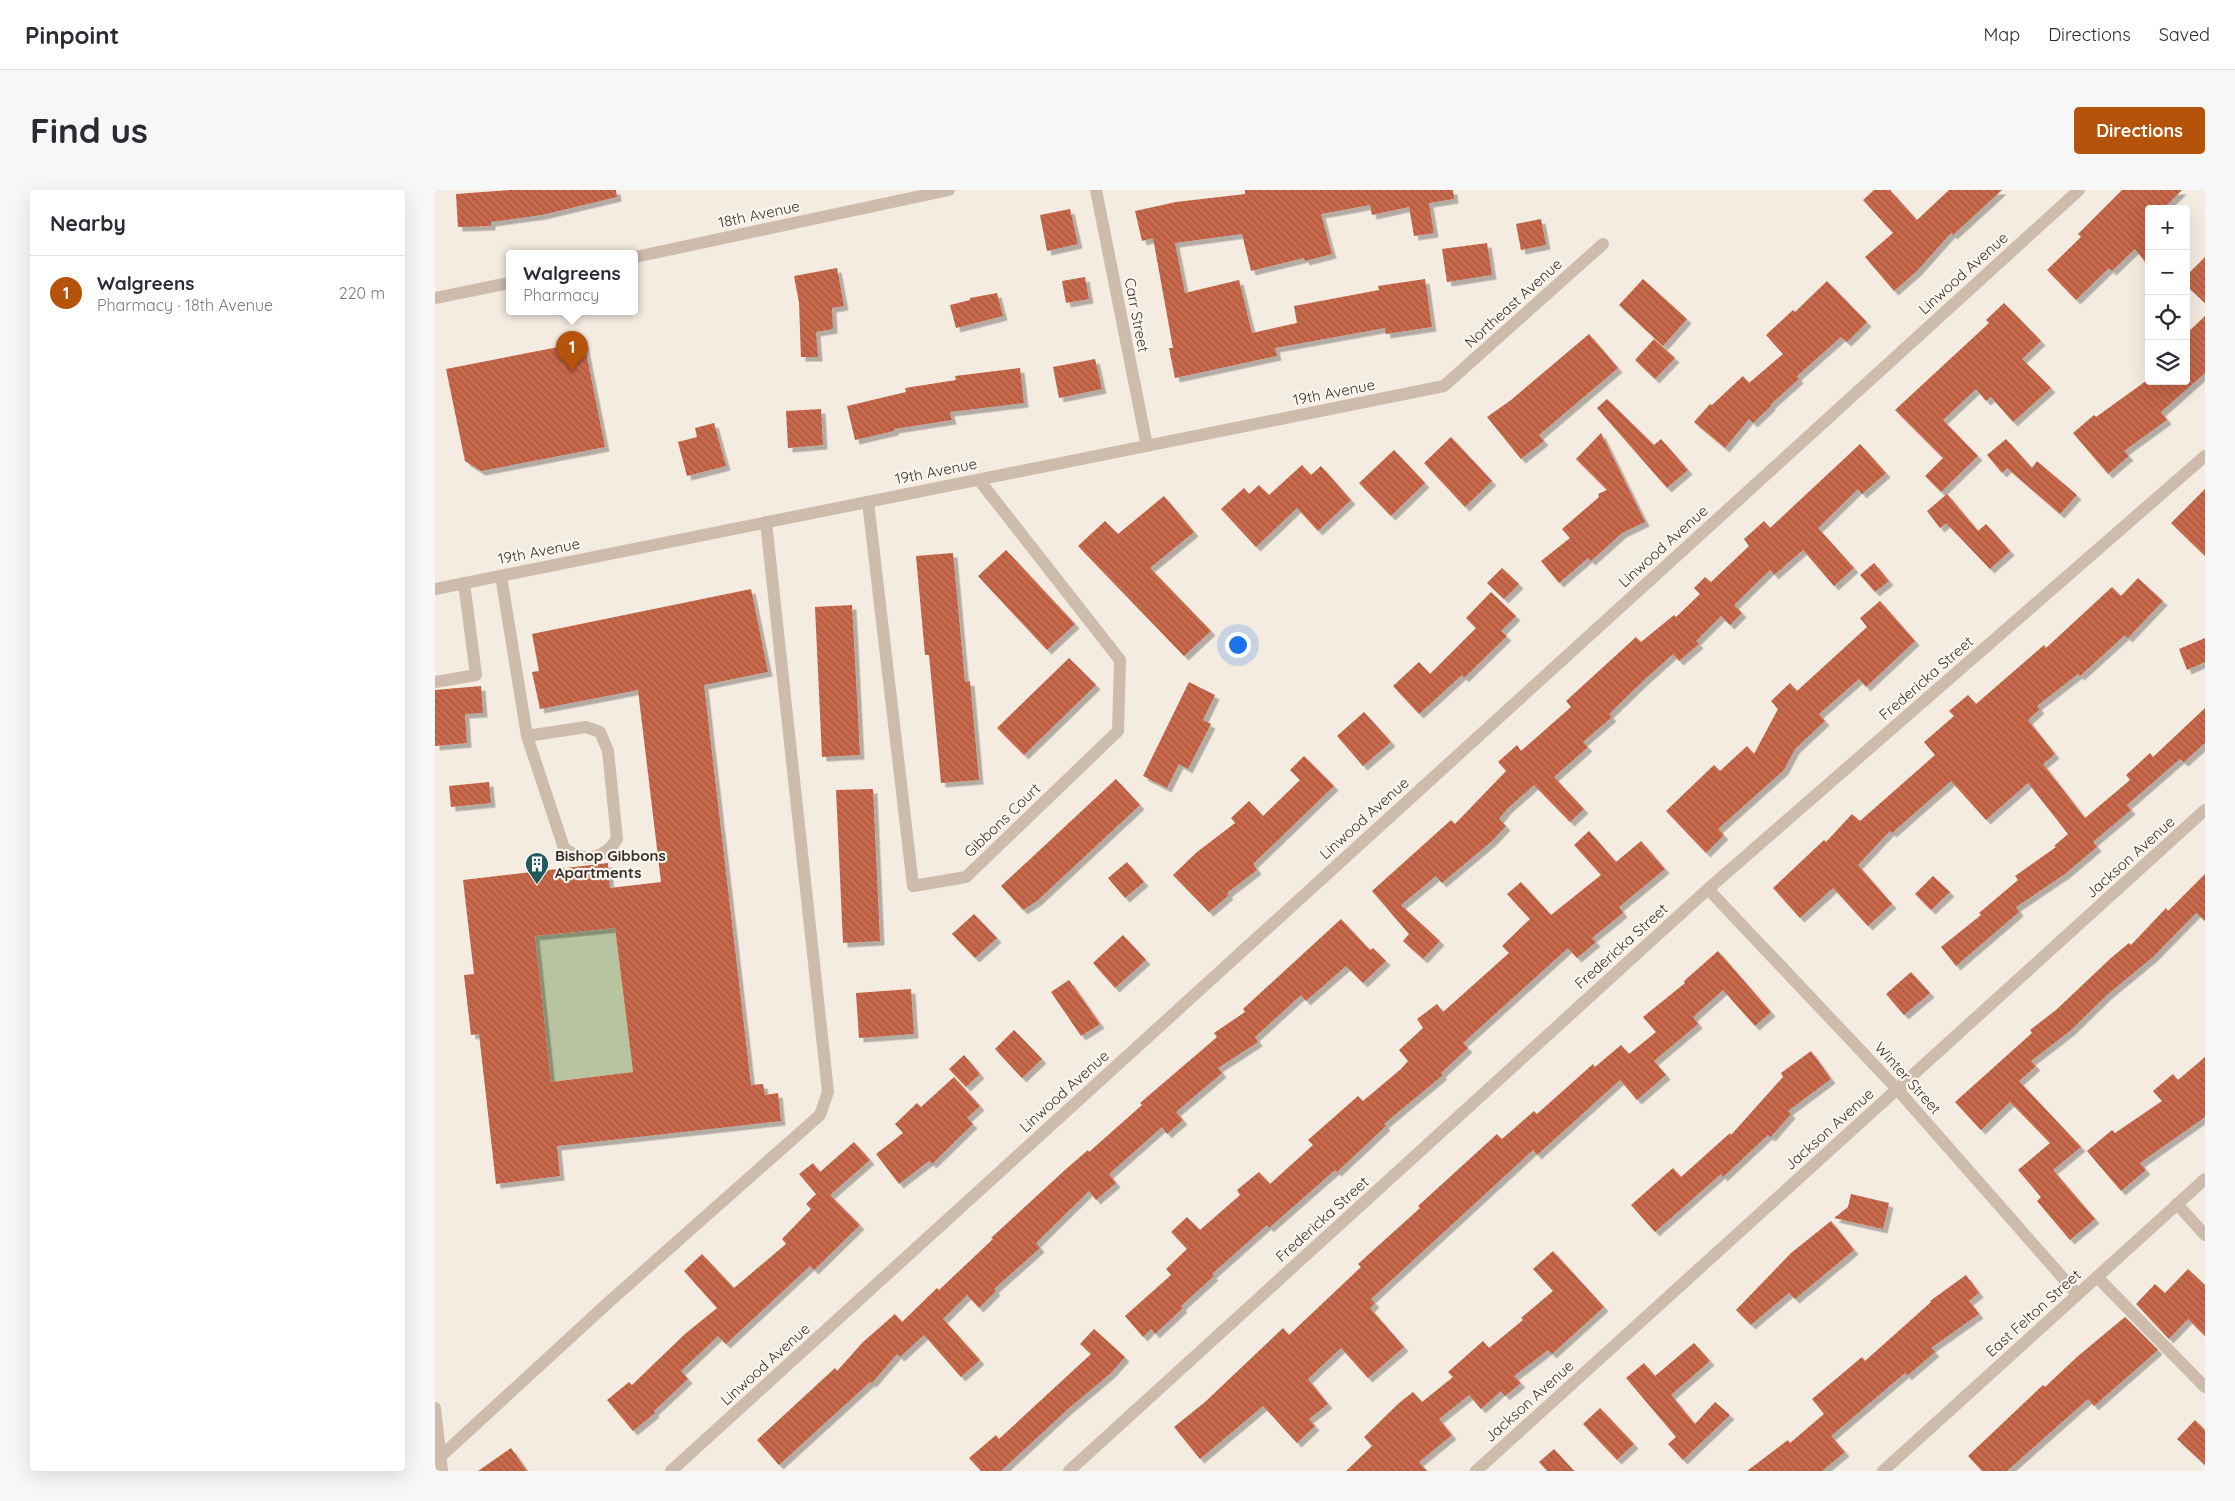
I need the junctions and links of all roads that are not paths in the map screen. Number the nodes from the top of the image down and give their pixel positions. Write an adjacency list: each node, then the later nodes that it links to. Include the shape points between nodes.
1 (949, 190): 5 (street, 18th Avenue)
2 (1096, 190): 9 (street, Carr Street)
3 (2079, 190): 31 (street, Linwood Avenue)
4 (1603, 244): 8 (street, Northeast Avenue)
5 (638, 256)
6 (506, 284): 7 (street)
7 (435, 298)
8 (1444, 386): 9 (street, 19th Avenue)
9 (1147, 446): 11 (street, 19th Avenue)
10 (2205, 456): 20 (street, Fredericka Street)
11 (979, 480): 12 (street, 19th Avenue); 12 (street, Gibbons Court, via 1120,660 1119,731 966,877 913,886)
12 (868, 502): 13 (street, 19th Avenue)
13 (766, 522): 14 (street, 19th Avenue); 29 (street, via 828,1092 820,1115)
14 (501, 576): 15 (street, 19th Avenue); 18 (street)
15 (463, 583): 16 (street, 19th Avenue); 17 (street, via 476,675)
16 (435, 589)
17 (435, 682)
18 (527, 736): 18 (street, via 564,848 574,856 594,857 610,850 617,839 608,751 600,732 586,726)
19 (2205, 810): 21 (street, Jackson Avenue)
20 (1708, 889): 21 (street, Winter Street); 32 (street, Fredericka Street)
21 (1897, 1089): 26 (street, Winter Street); 33 (street, Jackson Avenue)
22 (2205, 1179): 23 (street, East Felton Street)
23 (2177, 1204): 24 (street); 25 (street, East Felton Street)
24 (2205, 1235)
25 (2097, 1276): 26 (street, East Felton Street); 27 (street)
26 (2077, 1294): 34 (street, East Felton Street)
27 (2205, 1387)
28 (435, 1408): 29 (street)
29 (440, 1457): 30 (street)
30 (442, 1471)
31 (671, 1471)
32 (1069, 1471)
33 (1476, 1471)
34 (1883, 1471)

